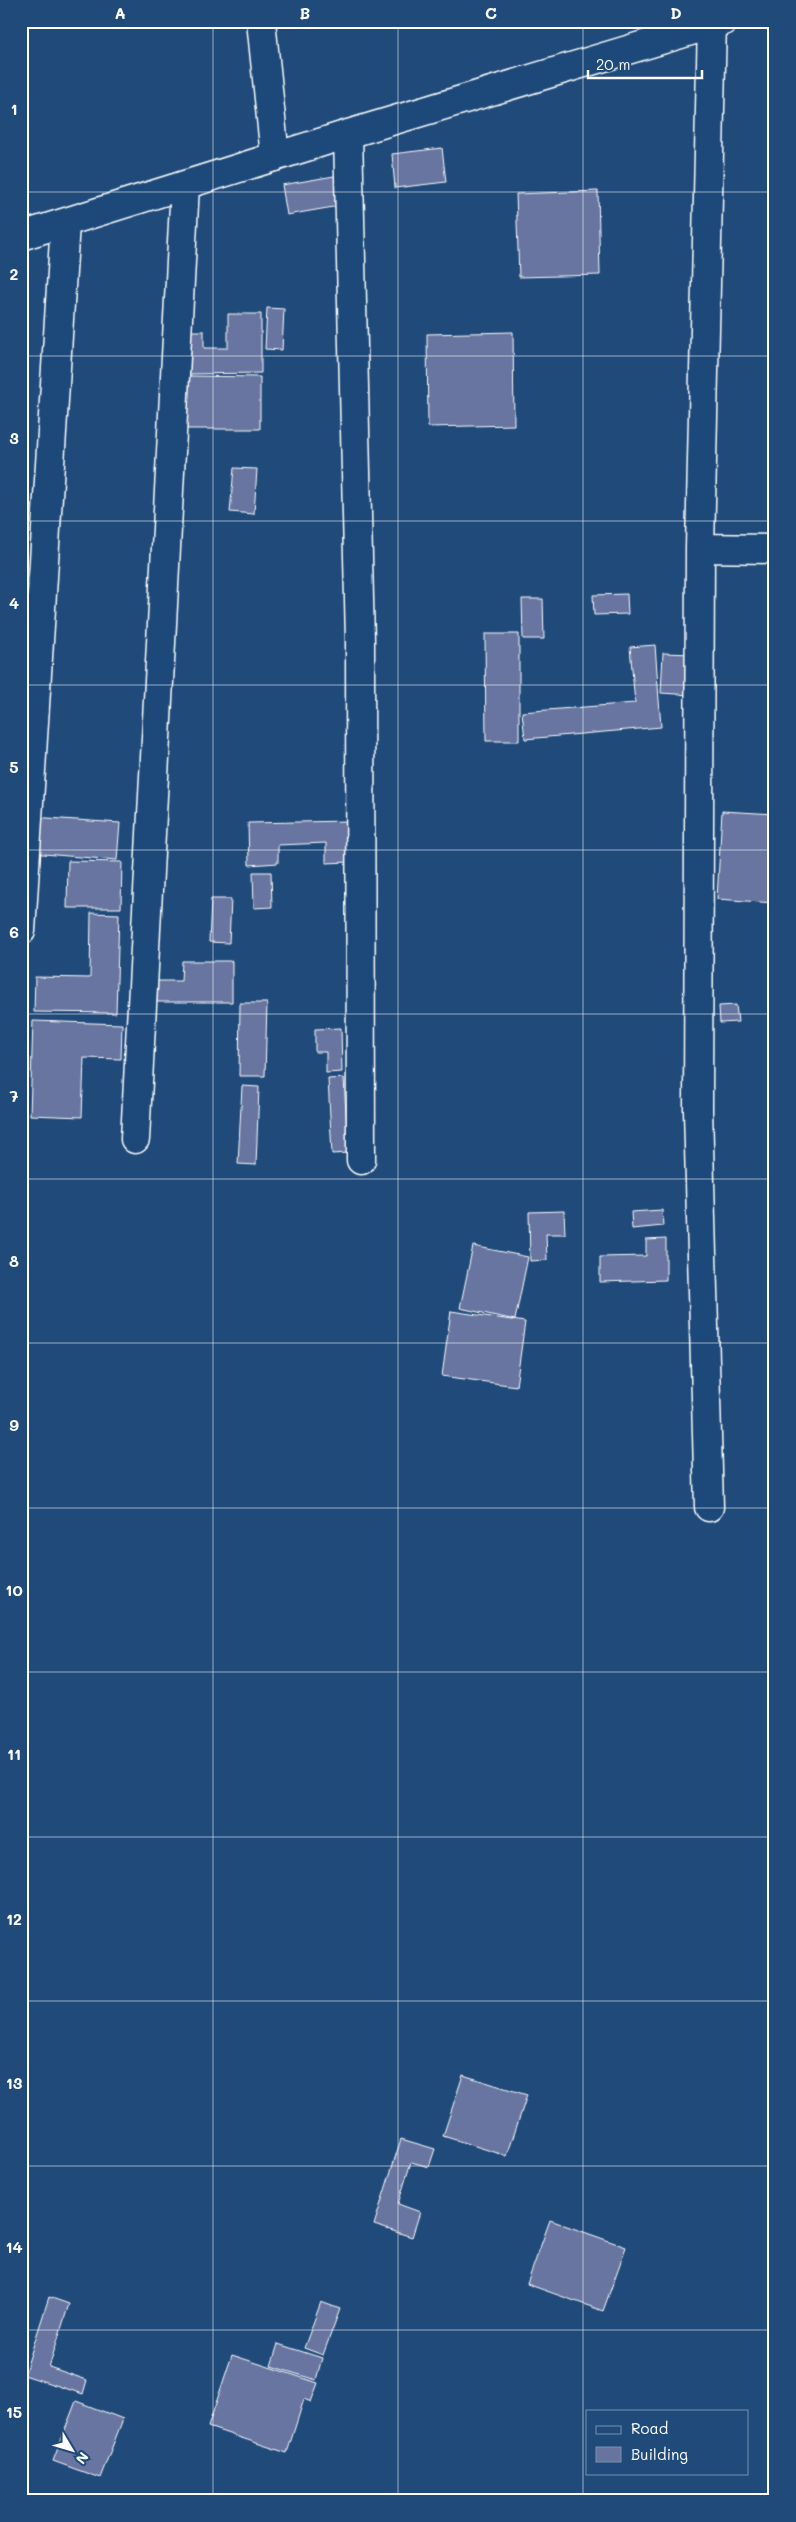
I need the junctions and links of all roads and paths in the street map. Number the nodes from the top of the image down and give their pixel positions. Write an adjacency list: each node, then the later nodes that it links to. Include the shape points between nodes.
1 (261, 21): 4 (street)
2 (716, 22): 3 (street); 8 (street)
3 (348, 134): 4 (street); 12 (street, via 360,641)
4 (274, 157): 5 (street)
5 (185, 185): 6 (street); 11 (street)
6 (65, 223): 7 (street); 10 (street)
7 (21, 236)
8 (700, 548): 9 (street); 13 (street, via 698,1110)
9 (775, 550)
10 (21, 931)
11 (135, 1139)
12 (361, 1160)
13 (709, 1507)

